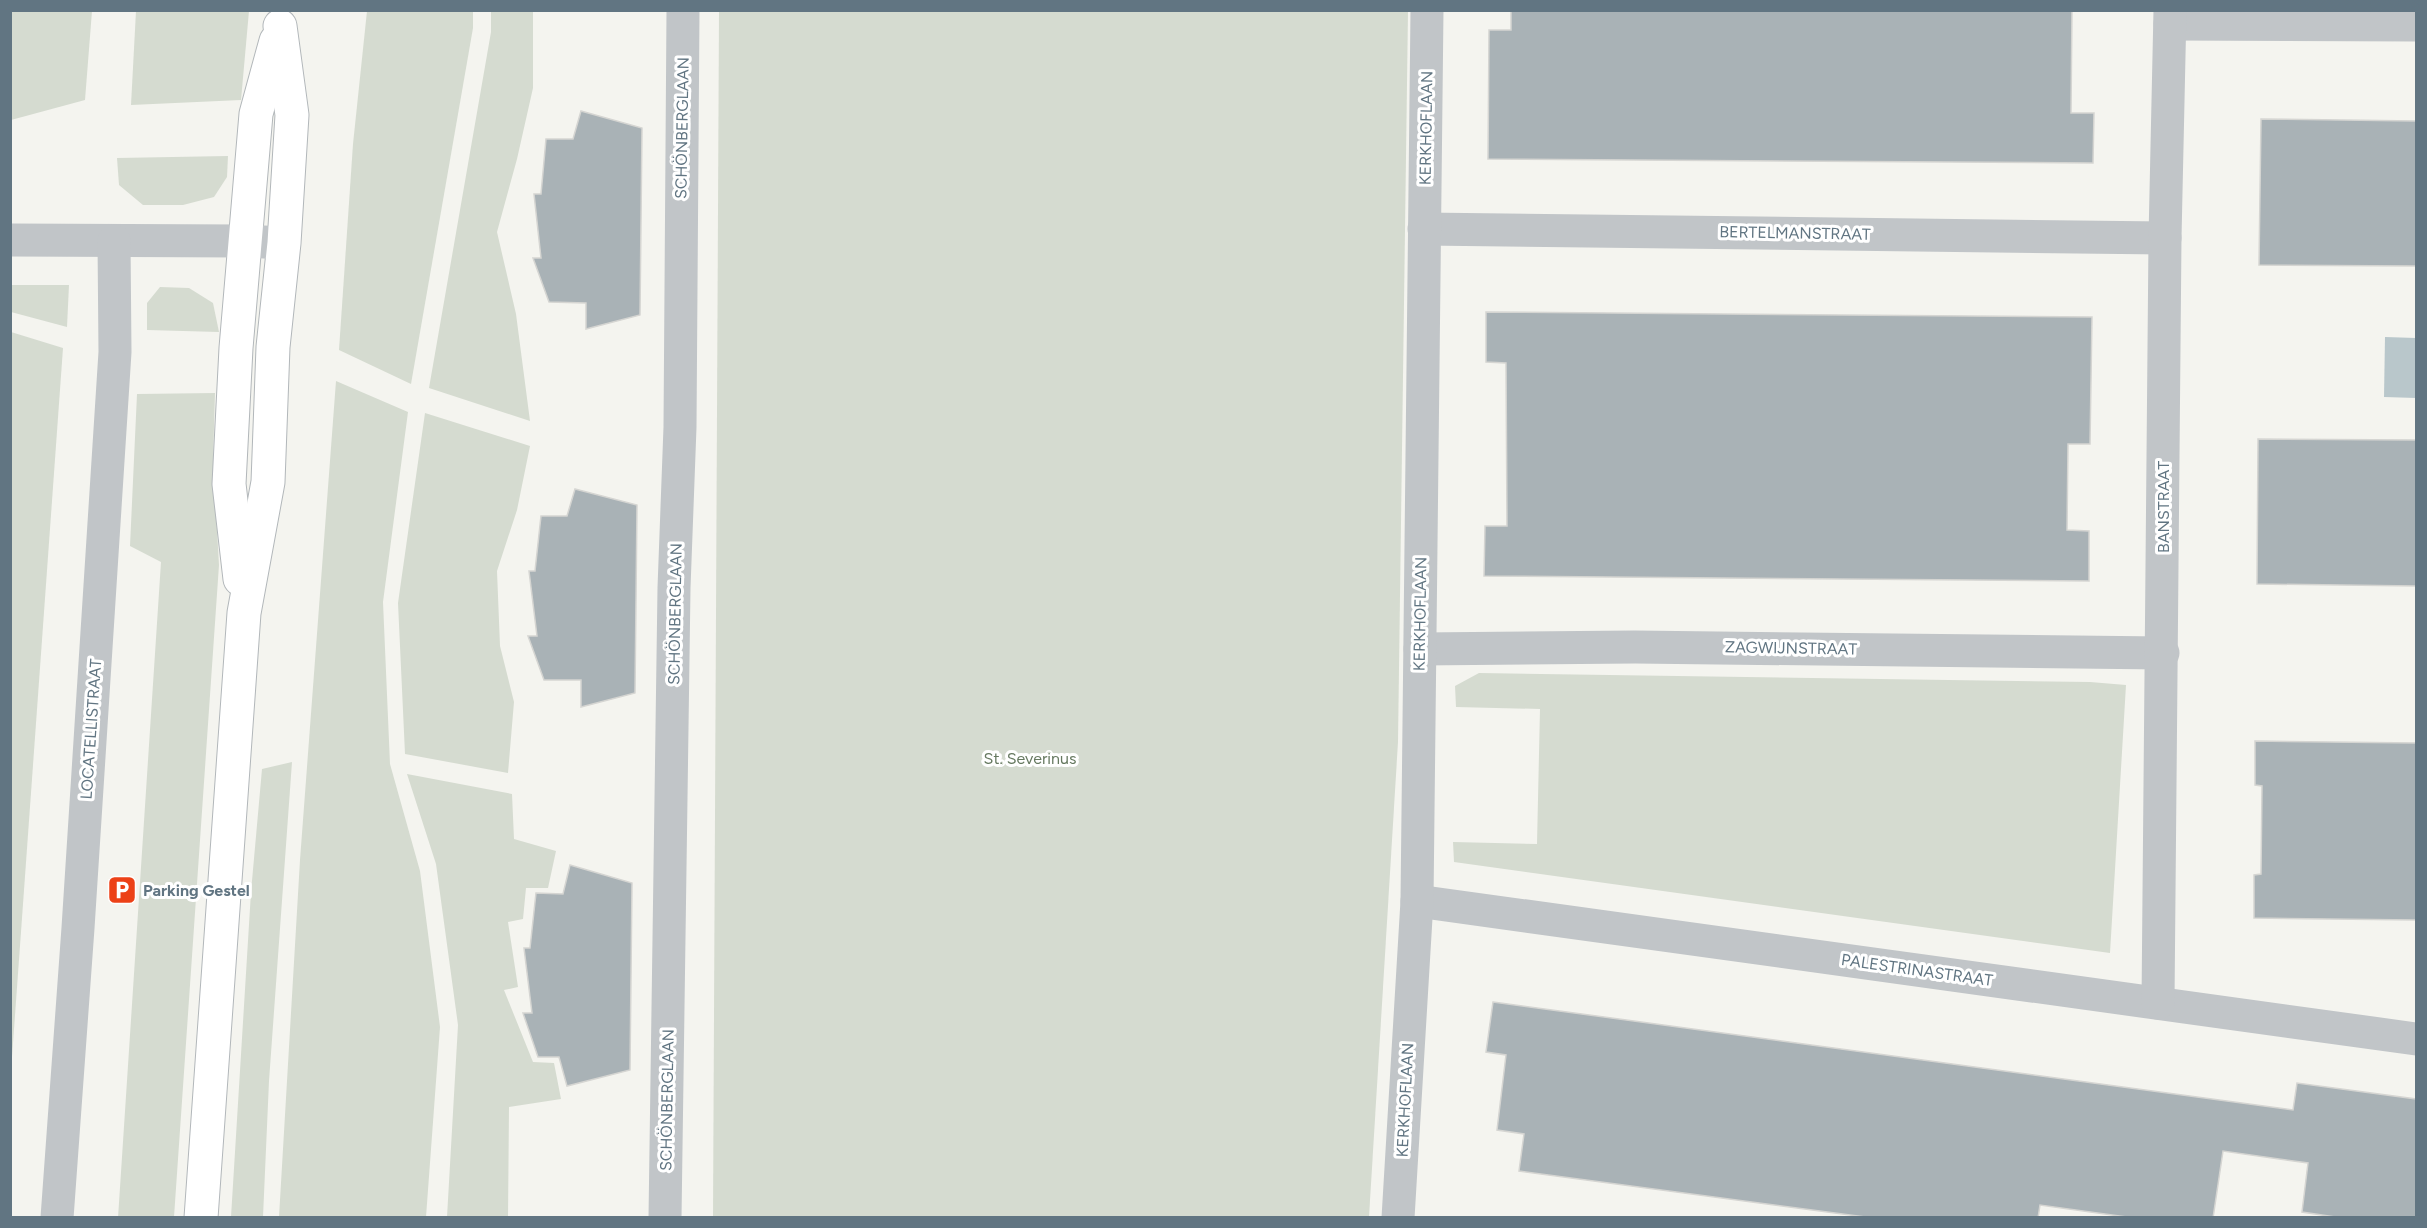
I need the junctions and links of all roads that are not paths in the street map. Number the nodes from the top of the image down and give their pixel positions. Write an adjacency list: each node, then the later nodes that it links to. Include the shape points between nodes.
1 (683, 10): 20 (street, SCHÖNBERGLAAN, via 680,427)
2 (1427, 10): 6 (street, KERKHOFLAAN)
3 (2170, 17): 5 (street); 7 (street, BANSTRAAT)
4 (281, 18): 10 (main road, via 256,114); 11 (main road, via 292,115)
5 (2416, 25)
6 (1424, 229): 7 (street, BERTELMANSTRAAT); 13 (street, KERKHOFLAAN)
7 (2165, 238): 14 (street, BANSTRAAT)
8 (10, 240): 9 (street)
9 (114, 241): 10 (street); 18 (street, LOCATELLISTRAAT, via 115,352)
10 (244, 241): 11 (street); 12 (main road, via 229,484)
11 (284, 243): 12 (main road, via 273,347 268,482)
12 (244, 613): 19 (main road)
13 (1420, 649): 14 (street, ZAGWIJNSTRAAT, via 1635,647); 15 (street, KERKHOFLAAN)
14 (2163, 653): 16 (street, BANSTRAAT)
15 (1416, 901): 16 (street, PALESTRINASTRAAT); 21 (street, KERKHOFLAAN)
16 (2158, 1003): 17 (street, PALESTRINASTRAAT)
17 (2416, 1039)
18 (57, 1218)
19 (201, 1218)
20 (665, 1218)
21 (1398, 1218)

